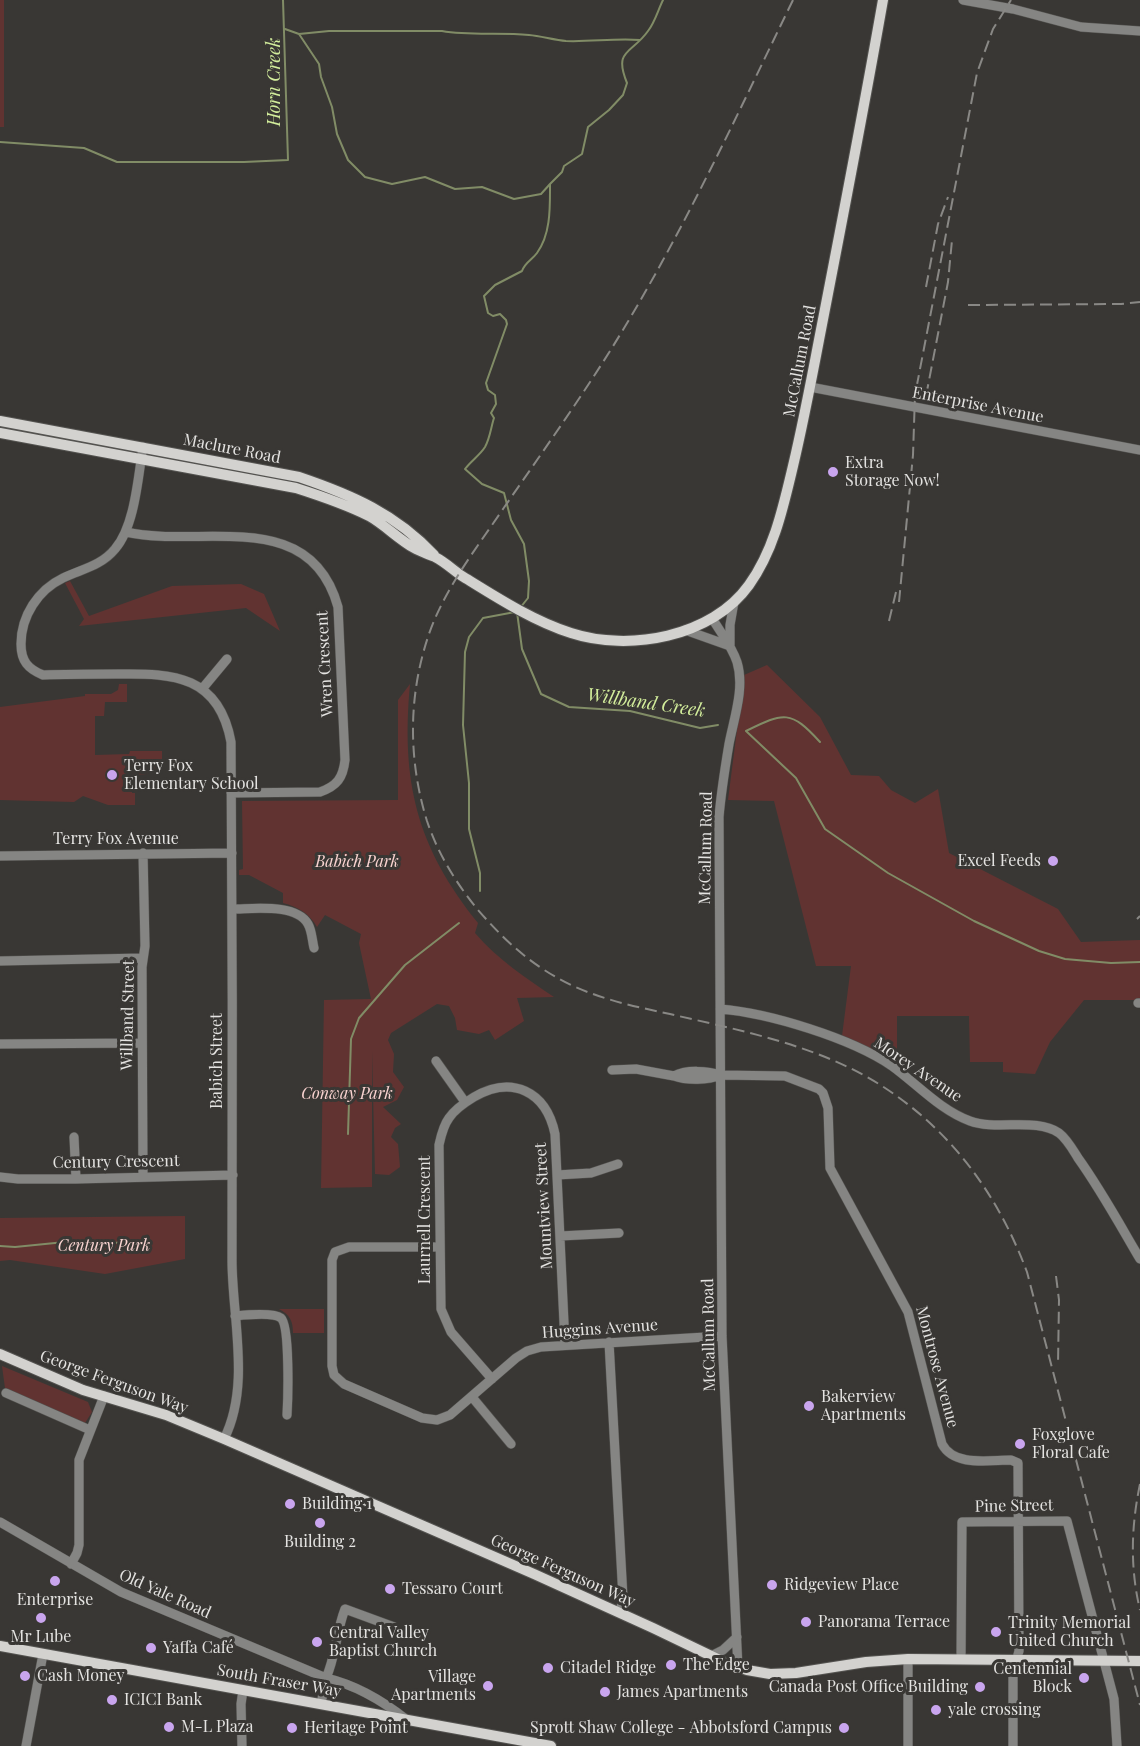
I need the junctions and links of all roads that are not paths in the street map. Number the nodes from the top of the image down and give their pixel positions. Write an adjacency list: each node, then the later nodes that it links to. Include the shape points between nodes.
1 (883, 0): 4 (main road, McCallum Road)
2 (963, 0): 3 (street, via 1081,27)
3 (1140, 31)
4 (810, 387): 8 (street, Enterprise Avenue); 12 (main road, McCallum Road, via 775,536 761,566)
5 (0, 421): 7 (main road, Maclure Road)
6 (0, 433): 9 (main road, Maclure Road)
7 (143, 447): 9 (street, Babich Street); 11 (main road, Maclure Road, via 299,477 343,492 399,524)
8 (1140, 450)
9 (141, 459): 10 (street, Babich Street); 11 (main road, Maclure Road, via 307,492 340,503)
10 (126, 532): 17 (street, Babich Street, via 116,549 103,560 63,578 36,600 21,634 24,662 43,675 157,674 188,681); 18 (street, Wren Crescent, via 144,536 236,536 273,542 312,560 333,589 338,607 344,772 339,781 320,792)
11 (437, 558): 14 (main road, Maclure Road, via 488,591 571,633 598,639 643,640)
12 (734, 602): 13 (main road, McCallum Road); 15 (street)
13 (712, 618): 14 (main road, Maclure Road); 15 (street, McCallum Road)
14 (685, 630): 15 (street)
15 (730, 646): 26 (street, McCallum Road, via 740,677 720,808)
16 (227, 659): 17 (street)
17 (202, 689): 18 (street, Babich Street, via 228,727)
18 (231, 793): 20 (street, Babich Street)
19 (143, 853): 20 (street, Terry Fox Avenue); 21 (street, Terry Fox Avenue); 24 (street, Willband Street)
20 (232, 853): 22 (street, Babich Street)
21 (0, 856)
22 (232, 909): 23 (street, via 293,912 308,925); 36 (street, Babich Street)
23 (314, 948)
24 (143, 958): 25 (street); 27 (street, Willband Street)
25 (0, 961)
26 (720, 1009): 31 (street, McCallum Road); 44 (street, Morey Avenue, via 751,1013 842,1040 891,1065 953,1113 969,1120 994,1126 1036,1125 1059,1133 1100,1190)
27 (142, 1043): 28 (street); 39 (street, Willband Street)
28 (0, 1044)
29 (436, 1061): 33 (street)
30 (612, 1070): 31 (street, via 636,1069 674,1076 712,1072)
31 (722, 1075): 46 (street, McCallum Road); 58 (street, Montrose Avenue, via 785,1076 823,1093 828,1108 830,1168 908,1312 942,1444 947,1453 957,1458 1016,1462)
32 (512, 1087): 33 (street, Laurnell Crescent, via 484,1091); 37 (street, Mountview Street, via 526,1091 546,1108 555,1134)
33 (465, 1102): 43 (street, Laurnell Crescent, via 448,1120 439,1145)
34 (74, 1137): 40 (street)
35 (618, 1164): 37 (street, via 591,1173)
36 (233, 1175): 39 (street, Century Crescent); 45 (street, Babich Street)
37 (557, 1175): 42 (street, Mountview Street)
38 (0, 1177): 40 (street, Century Crescent)
39 (143, 1177): 40 (street, Century Crescent)
40 (76, 1179)
41 (619, 1233): 42 (street)
42 (560, 1236): 48 (street, Mountview Street)
43 (440, 1247): 50 (street, Laurnell Crescent, via 440,1296 445,1322); 53 (street, Huggins Avenue, via 349,1247 335,1252 332,1366 334,1375 344,1384 422,1418 437,1420 450,1415)
44 (1140, 1259)
45 (235, 1316): 54 (street, via 271,1315 284,1322); 56 (street, Babich Street, via 239,1383 231,1426)
46 (722, 1336): 47 (street, Huggins Avenue); 63 (street, McCallum Road)
47 (609, 1342): 48 (street, Huggins Avenue); 61 (street)
48 (565, 1344): 50 (street, Huggins Avenue, via 527,1351)
49 (0, 1354): 52 (main road, George Ferguson Way)
50 (492, 1379): 53 (street, Huggins Avenue)
51 (6, 1393): 55 (street)
52 (104, 1396): 55 (street); 56 (main road, George Ferguson Way, via 166,1415)
53 (472, 1397): 57 (street)
54 (287, 1415)
55 (90, 1430): 60 (street, via 77,1468 79,1545)
56 (224, 1439): 61 (main road, George Ferguson Way)
57 (511, 1444)
58 (1019, 1521): 68 (street, Pine Street, via 962,1522); 69 (street, Montrose Avenue); 70 (street, Pine Street, via 1067,1521)
59 (0, 1522): 60 (street, Old Yale Road)
60 (71, 1564): 73 (street, Old Yale Road, via 121,1592)
61 (620, 1612): 66 (main road, George Ferguson Way)
62 (394, 1627): 73 (street, via 345,1609)
63 (737, 1637): 66 (street); 72 (street, McCallum Road)
64 (0, 1646): 65 (main road, South Fraser Way)
65 (43, 1654): 74 (main road, South Fraser Way); 77 (street)
66 (711, 1656): 72 (main road, George Ferguson Way)
67 (908, 1659): 68 (main road, George Ferguson Way); 72 (main road, George Ferguson Way, via 796,1673 770,1674); 80 (street)
68 (962, 1659): 69 (main road, George Ferguson Way)
69 (1016, 1660): 70 (main road, George Ferguson Way); 81 (street, Montrose Avenue)
70 (1104, 1661): 71 (main road, George Ferguson Way); 82 (street, via 1114,1699)
71 (1140, 1661)
72 (738, 1668)
73 (326, 1678): 75 (street); 76 (street, Old Yale Road, via 387,1703)
74 (243, 1690): 75 (main road, South Fraser Way); 78 (street)
75 (321, 1704): 76 (main road, South Fraser Way)
76 (407, 1720): 79 (main road, South Fraser Way)
77 (26, 1746)
78 (242, 1746)
79 (551, 1746)
80 (908, 1746)
81 (1013, 1746)
82 (1117, 1746)

